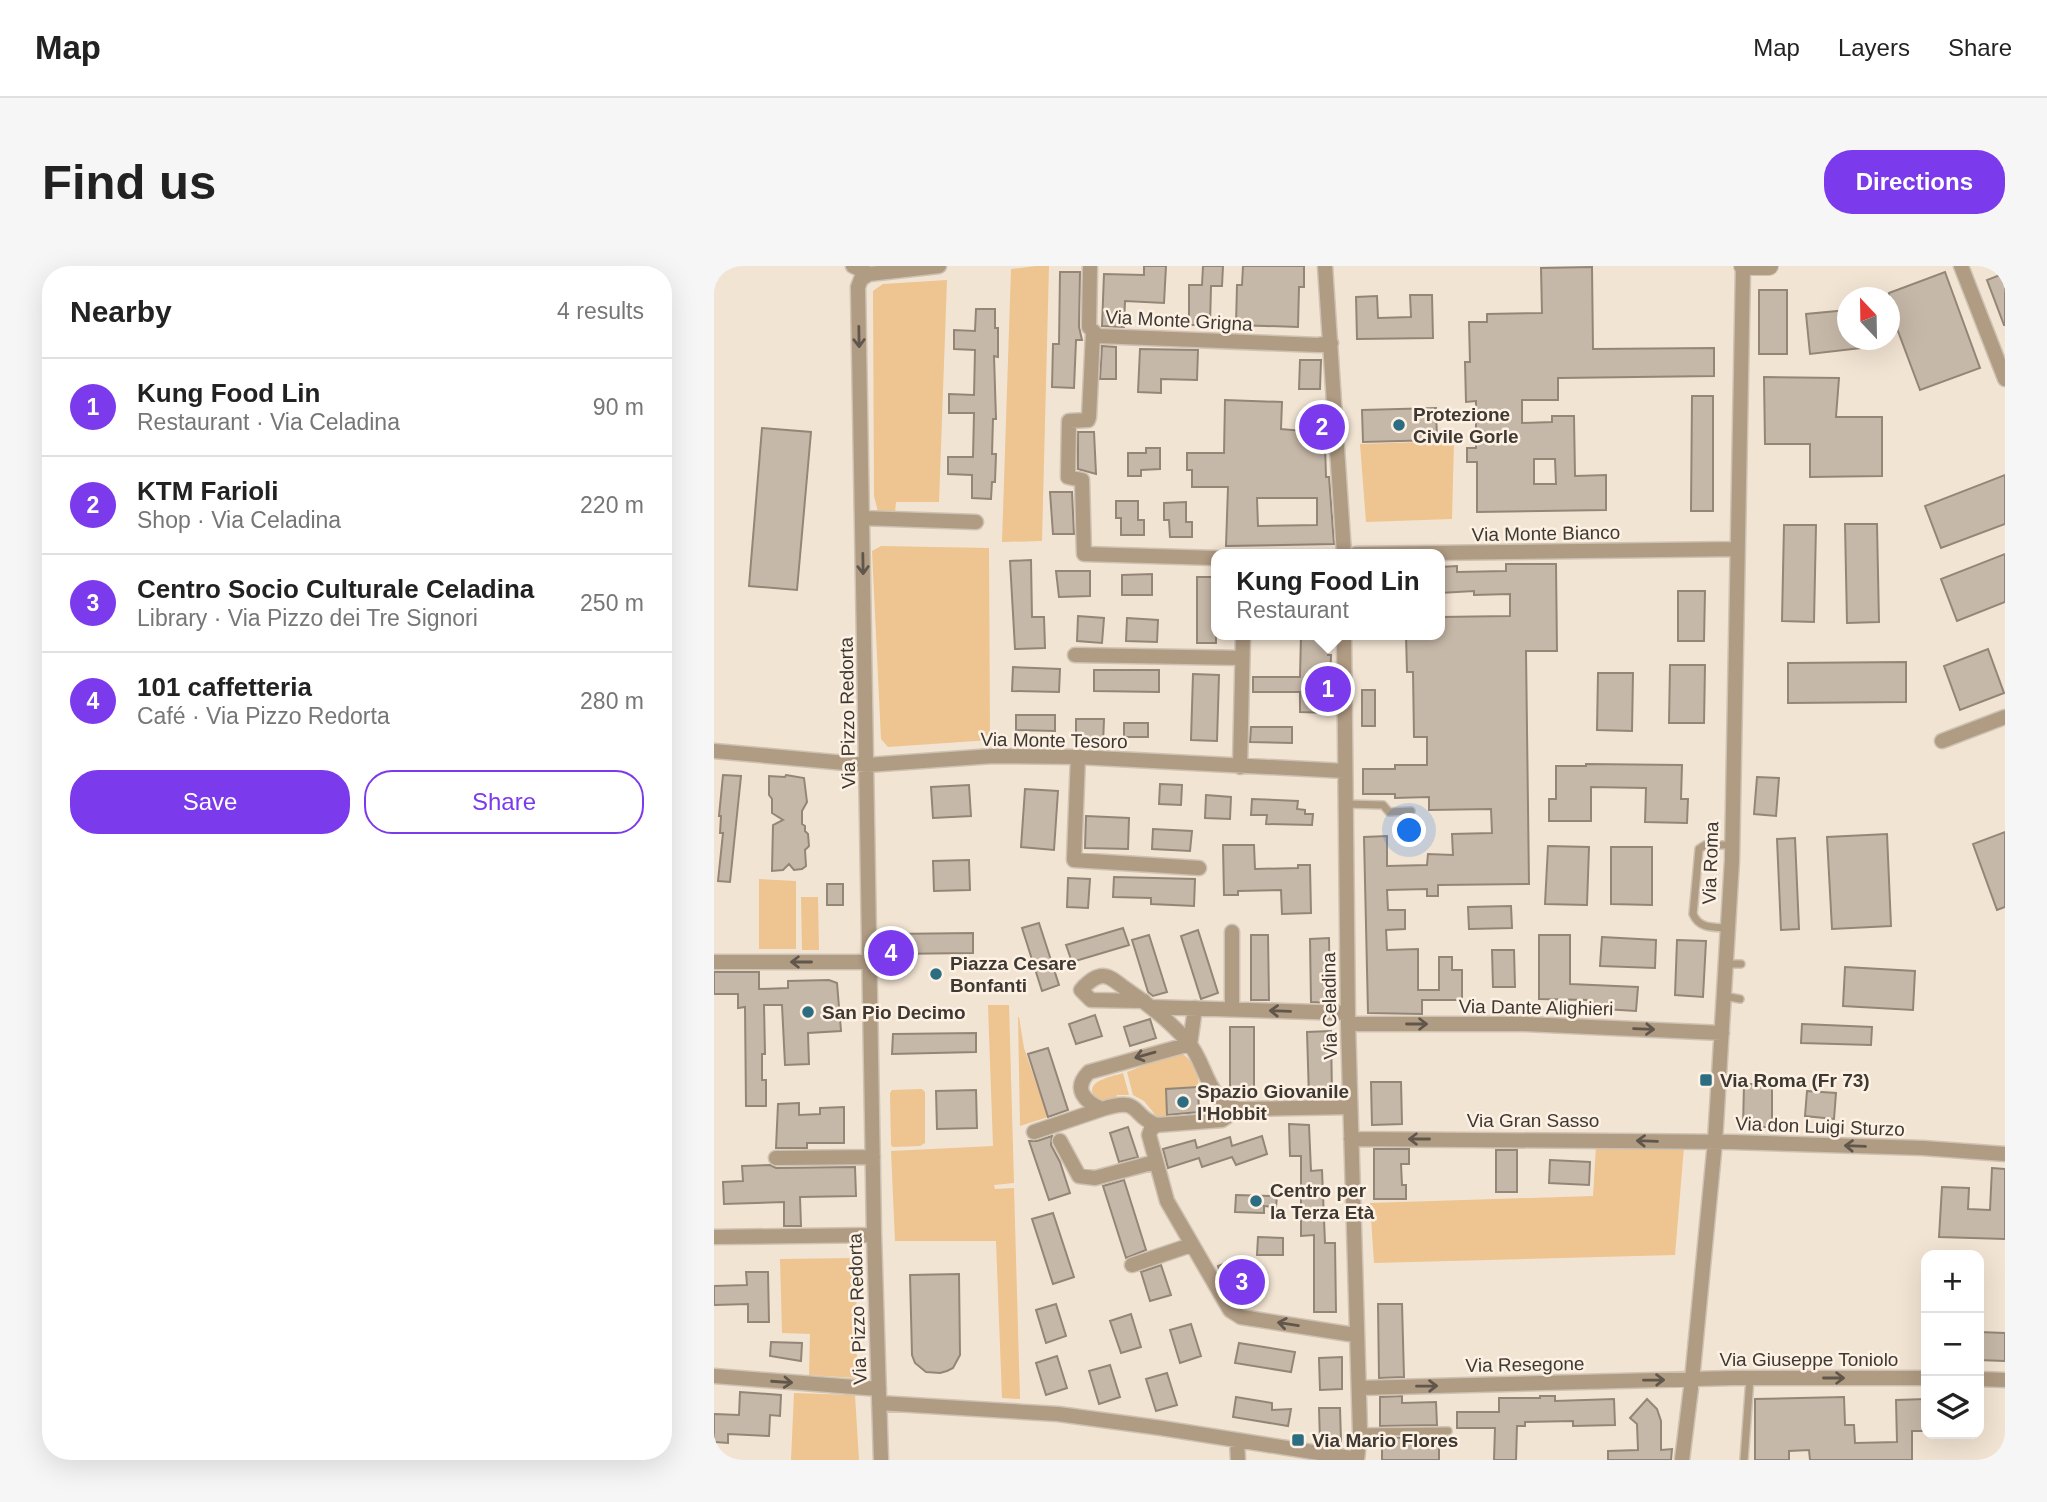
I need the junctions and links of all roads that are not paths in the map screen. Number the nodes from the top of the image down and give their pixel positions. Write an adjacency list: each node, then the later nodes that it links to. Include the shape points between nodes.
1 (853, 266): 8 (street)
2 (939, 266): 8 (street)
3 (1090, 266): 9 (street, Via Monte Grigna, via 1088,323)
4 (1325, 266): 10 (street)
5 (1743, 266): 6 (street); 15 (street, Via Roma)
6 (1769, 266)
7 (1961, 266): 11 (street)
8 (868, 270): 12 (street, Via Pizzo Redorta, one-way to 12, via 858,287)
9 (1093, 334): 10 (street, Via Monte Grigna); 17 (street, via 1089,417 1069,421 1068,477 1082,480 1084,554)
10 (1331, 344): 14 (street)
11 (2005, 379)
12 (862, 518): 13 (street); 26 (street, Via Pizzo Redorta, one-way to 26)
13 (976, 522)
14 (1344, 549)
15 (1737, 549): 16 (street, Via Monte Bianco); 31 (street, Via Roma)
16 (1445, 553)
17 (1211, 558)
18 (1243, 640): 21 (street)
19 (1344, 640): 28 (street, Via Celadina)
20 (1075, 655): 21 (street)
21 (1242, 658): 27 (street)
22 (2005, 717): 23 (street)
23 (1942, 741)
24 (714, 751): 26 (street, Via Monte Tesoro)
25 (1078, 757): 26 (street, Via Monte Tesoro, via 993,756); 27 (street, Via Monte Tesoro); 32 (street, via 1074,860)
26 (867, 765): 36 (street, Via Pizzo Redorta)
27 (1240, 767): 28 (street, Via Monte Tesoro)
28 (1345, 771): 29 (street, Via Celadina)
29 (1346, 804): 30 (lane); 43 (street, Via Celadina)
30 (1411, 811)
31 (1732, 845): 33 (street, Via Roma); 33 (lane, via 1699,849 1693,914 1702,925)
32 (1199, 868)
33 (1728, 928): 37 (street, Via Roma)
34 (1232, 932): 42 (street)
35 (714, 962): 36 (street, one-way to 35)
36 (869, 962): 55 (street, Via Pizzo Redorta)
37 (1726, 964): 38 (lane); 39 (street, Via Roma)
38 (1741, 964)
39 (1724, 996): 40 (lane); 44 (street, Via Roma)
40 (1740, 999)
41 (1195, 1008): 42 (street, Via Dante Alighieri); 45 (street); 45 (street, Via Dante Alighieri, via 1148,1004)
42 (1232, 1009): 43 (street, Via Dante Alighieri, one-way to 42)
43 (1348, 1019): 44 (street, Via Dante Alighieri, one-way to 44); 46 (street, Via Celadina)
44 (1722, 1033): 53 (street, Via Roma)
45 (1190, 1044): 47 (street, one-way to 47, via 1089,1072 1080,1090 1084,1099); 48 (street, via 1219,1098)
46 (1350, 1107): 48 (street); 51 (street, Via Celadina)
47 (1102, 1109): 49 (street, via 1128,1105); 50 (street)
48 (1238, 1109): 49 (street, via 1222,1120)
49 (1157, 1125): 57 (street, via 1149,1135)
50 (1034, 1132)
51 (1351, 1139): 53 (street, Via Gran Sasso, one-way to 51); 62 (street, Via Celadina)
52 (1060, 1141): 57 (street, via 1079,1175 1095,1178)
53 (1715, 1142): 54 (street, Via don Luigi Sturzo, one-way to 53); 67 (street, Via Roma)
54 (2005, 1154)
55 (873, 1157): 56 (street); 58 (street, Via Pizzo Redorta)
56 (776, 1158)
57 (1155, 1162): 60 (street, via 1167,1201)
58 (874, 1235): 59 (street); 70 (street, Via Pizzo Redorta)
59 (714, 1237)
60 (1191, 1245): 61 (street); 62 (street, one-way to 60, via 1241,1317 1222,1299)
61 (1132, 1265)
62 (1355, 1335): 69 (street, Via Celadina)
63 (714, 1376): 70 (street, one-way to 70)
64 (1750, 1378): 65 (street, Via Giuseppe Toniolo, one-way to 65); 67 (street, Via Giuseppe Toniolo); 78 (lane)
65 (1921, 1378)
66 (1984, 1379): 68 (street)
67 (1692, 1380): 69 (street, Via Resegone, one-way to 67); 77 (street, Via Roma)
68 (2005, 1380)
69 (1359, 1388): 72 (street, Via Celadina)
70 (879, 1396): 73 (street); 74 (street, Via Pizzo Redorta)
71 (1448, 1431): 72 (lane)
72 (1360, 1432): 76 (street, Via Celadina)
73 (1237, 1441): 75 (street); 76 (street)
74 (881, 1460)
75 (1238, 1460)
76 (1357, 1460)
77 (1682, 1460)
78 (1744, 1460)

